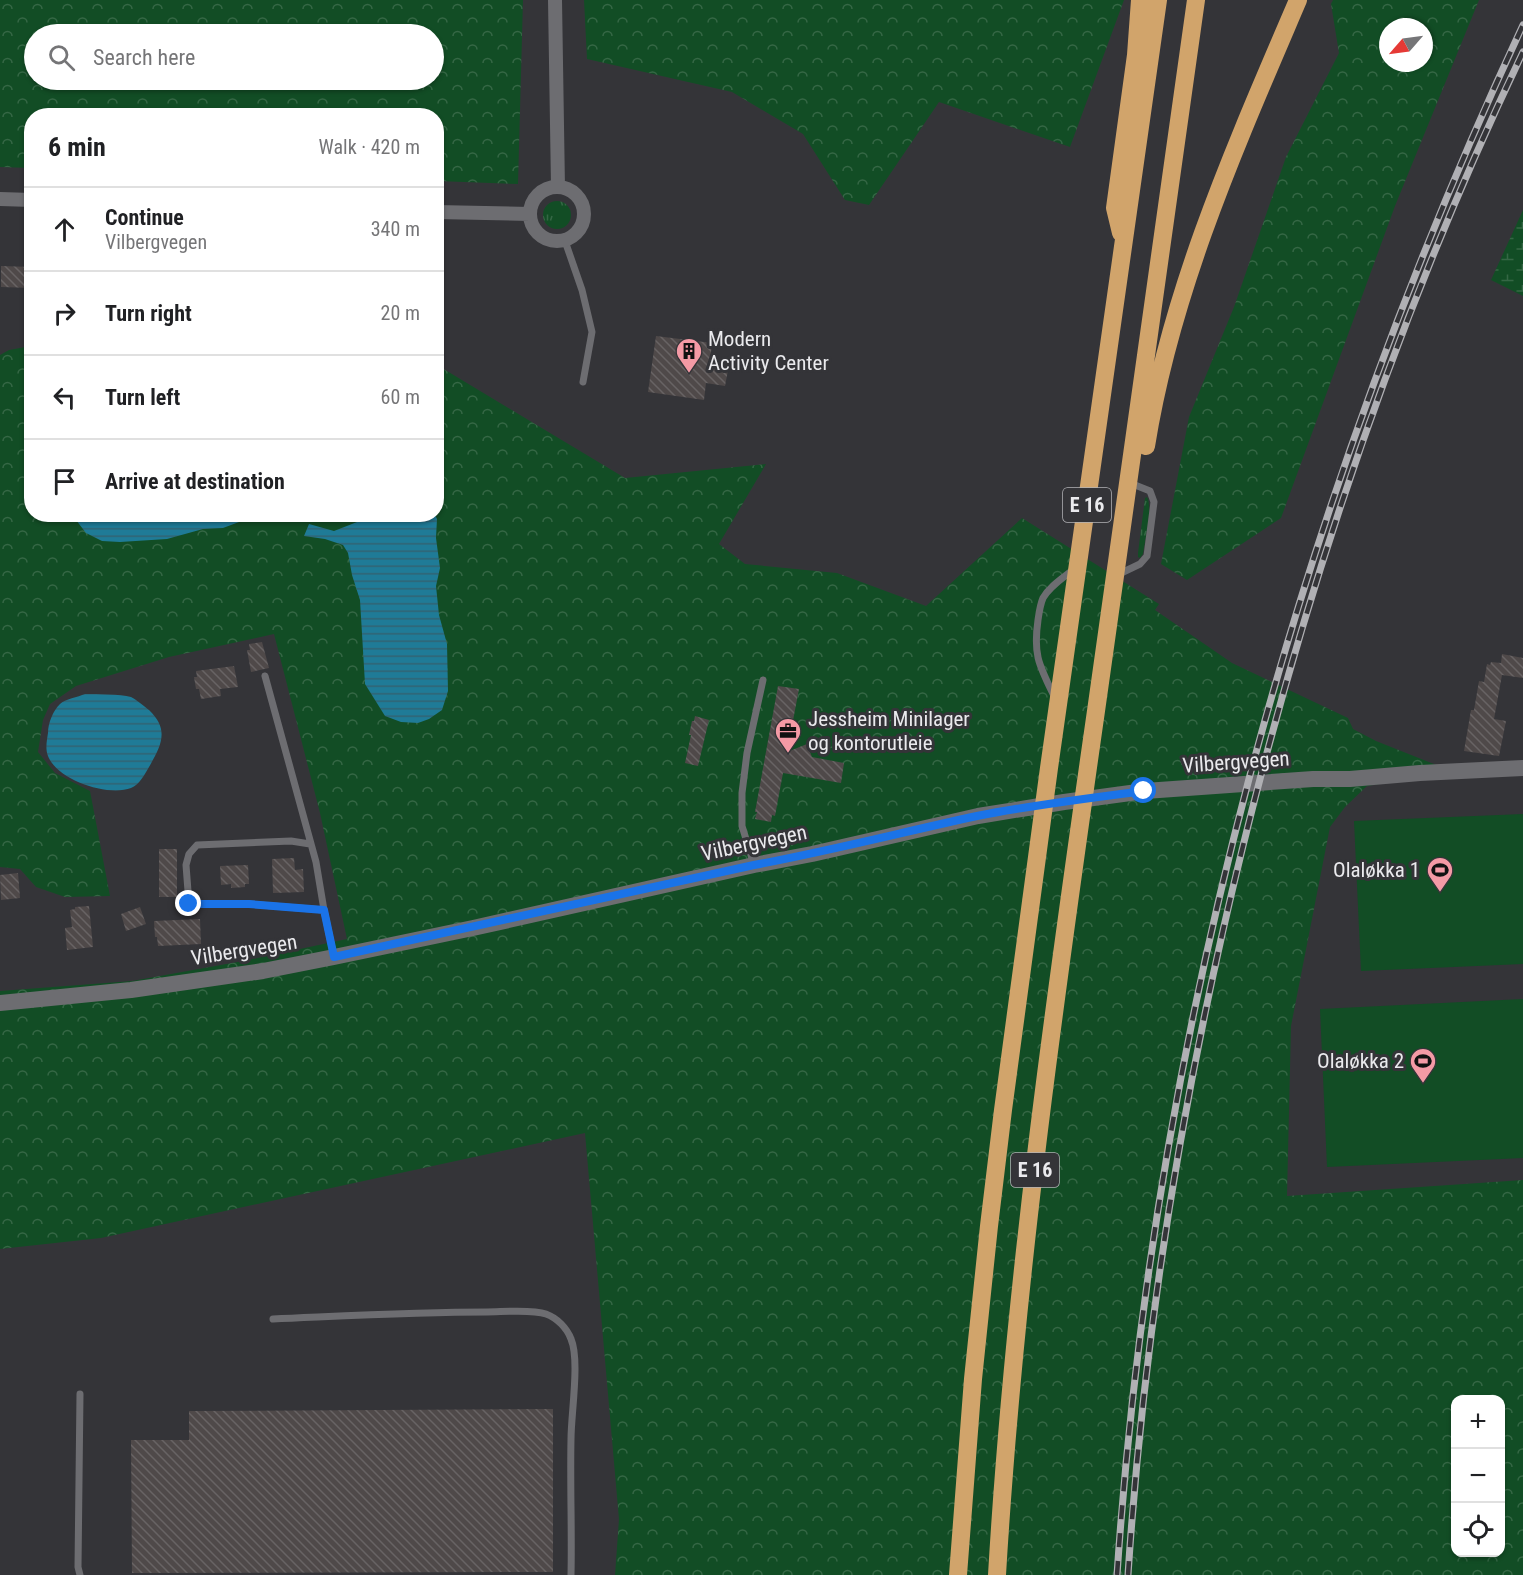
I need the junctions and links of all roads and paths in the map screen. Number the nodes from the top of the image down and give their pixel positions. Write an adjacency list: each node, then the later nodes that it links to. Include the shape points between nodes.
1 (555, 0): 6 (street)
2 (1140, 0): 12 (highway, E 16, via 1115,208)
3 (1158, 0): 12 (highway, E 16)
4 (1196, 0): 14 (highway, E 16)
5 (1295, 5): 14 (highway, E 16, via 1204,228 1168,339 1143,462)
6 (558, 187): 10 (street, via 535,197); 11 (street, via 574,193 584,207 583,224)
7 (0, 199): 8 (street)
8 (24, 200)
9 (444, 212): 10 (street)
10 (530, 214): 11 (street, via 540,236)
11 (565, 241): 13 (lane, via 592,332)
12 (1124, 241): 15 (highway, E 16)
13 (583, 382)
14 (1128, 482): 16 (highway, E 16); 16 (lane, via 1150,491 1154,502 1147,556 1140,564)
15 (1078, 566): 19 (highway, E 16); 19 (lane, via 1051,588 1039,610 1037,658)
16 (1115, 576): 31 (highway, E 16, via 1036,1162)
17 (265, 676): 21 (lane)
18 (763, 680): 22 (lane, via 742,793 742,825)
19 (1059, 705): 30 (highway, E 16, via 1026,926 990,1214)
20 (1523, 768): 22 (main road, Vilbergvegen, via 1144,791 978,816)
21 (310, 844): 23 (lane); 23 (lane, via 291,841 197,845 186,865 189,904)
22 (754, 865): 24 (main road, Vilbergvegen)
23 (324, 910): 24 (lane)
24 (334, 957): 25 (main road, Vilbergvegen, via 211,979)
25 (0, 1003)
26 (273, 1318): 29 (lane, via 523,1312 542,1313 559,1322 572,1340 574,1354)
27 (80, 1394): 28 (lane)
28 (80, 1575)
29 (571, 1575)
30 (958, 1575)
31 (997, 1575)

